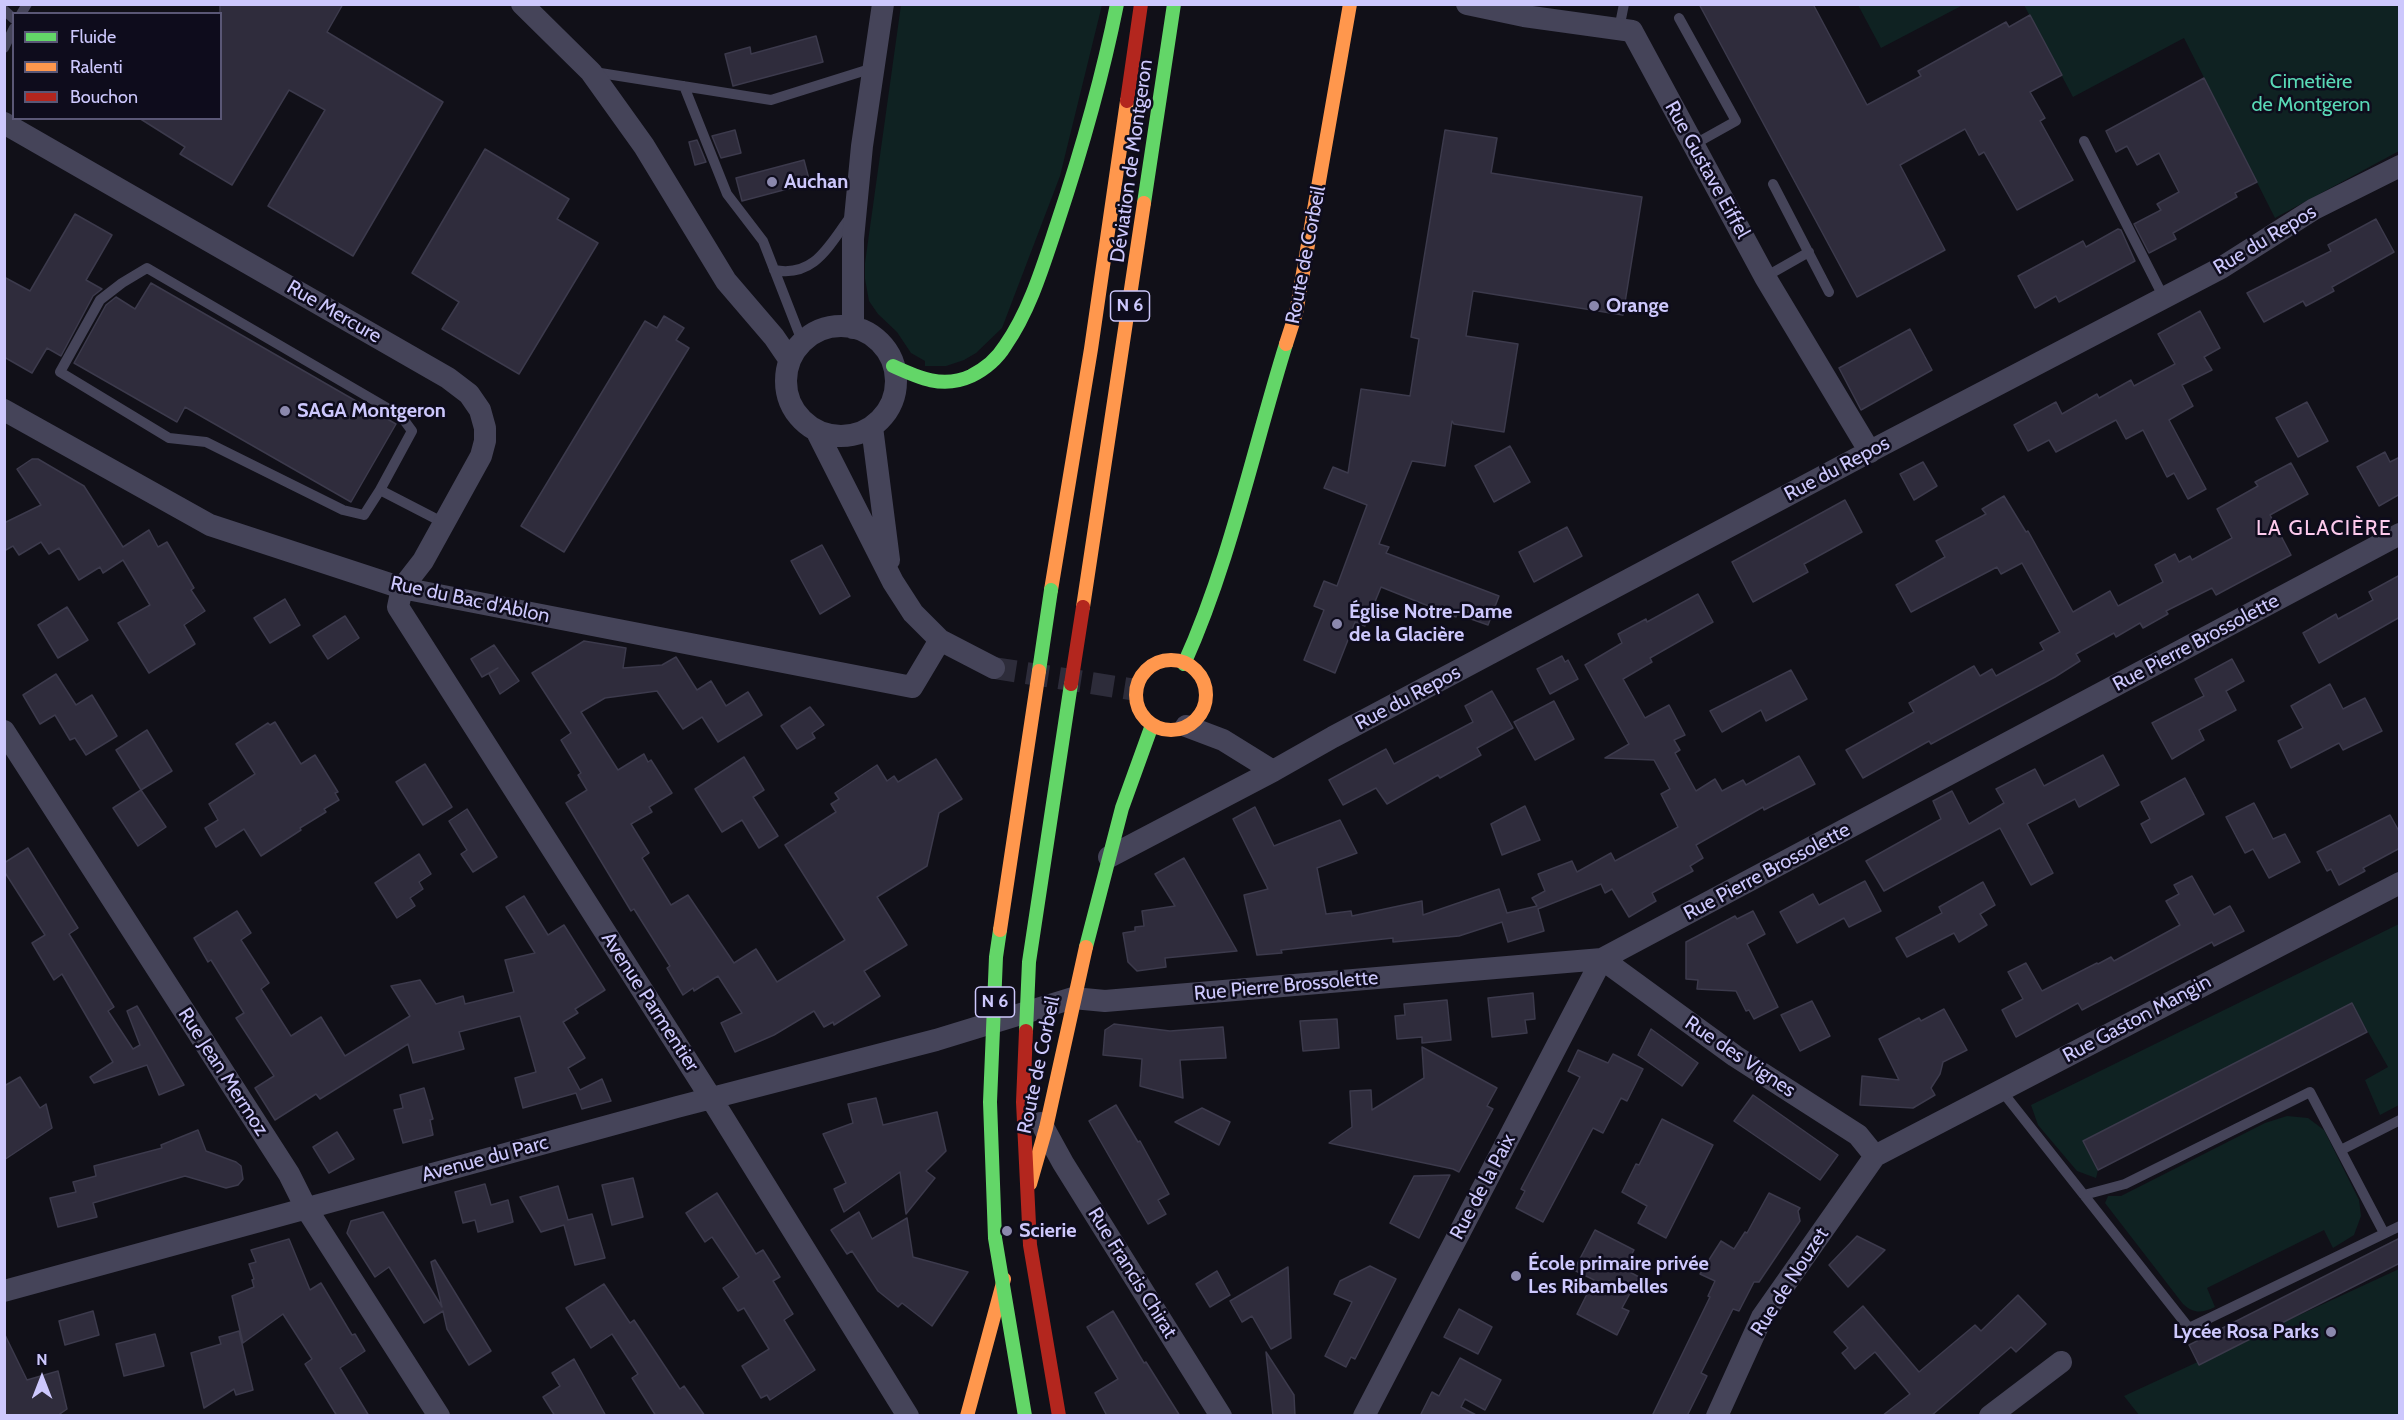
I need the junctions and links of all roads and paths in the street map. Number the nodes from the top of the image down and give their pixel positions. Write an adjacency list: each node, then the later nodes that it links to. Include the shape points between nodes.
1 (522, 4): 16 (street)
2 (883, 4): 14 (street)
3 (1117, 4): 31 (main road, via 1061,213 1039,276 1004,348 984,369 942,385)
4 (1141, 4): 72 (main road, Déviation de Montgeron / N 6, bridge, via 996,957 990,1102 995,1238)
5 (1174, 4): 15 (main road, Déviation de Montgeron / N 6)
6 (1350, 4): 38 (main road, Route de Corbeil, via 1296,313)
7 (1467, 4): 11 (street)
8 (1624, 4): 11 (lane)
9 (1679, 18): 20 (lane, via 1736,121)
10 (1186, 26): 15 (main road)
11 (1620, 29): 20 (street, Rue Gustave Eiffel, via 1632,31)
12 (12, 32): 13 (lane)
13 (4, 48)
14 (873, 68): 17 (lane, via 771,100); 23 (street)
15 (1165, 69): 73 (main road, Déviation de Montgeron / N 6, bridge, via 1029,962 1023,1102 1030,1245)
16 (591, 72): 17 (lane); 30 (street, via 644,146 726,281)
17 (684, 86): 25 (lane, via 727,194 763,241)
18 (4, 123): 39 (street, Rue Mercure, via 448,378 469,394 480,410 485,441 481,456)
19 (2084, 141): 28 (lane)
20 (1692, 145): 26 (street, Rue Gustave Eiffel)
21 (2400, 166): 28 (street, Rue du Repos, via 2314,209 2221,268)
22 (1773, 183): 24 (lane)
23 (855, 210): 25 (lane, via 806,269 790,273); 29 (street)
24 (1809, 252): 26 (lane); 27 (lane)
25 (774, 270): 30 (lane)
26 (1765, 277): 36 (street, Rue Gustave Eiffel)
27 (1829, 292)
28 (2164, 298): 36 (street, Rue du Repos)
29 (853, 328): 30 (street, via 820,330); 31 (street, via 877,339)
30 (796, 350): 35 (street, via 786,371 787,389 798,415)
31 (893, 366): 34 (street, via 895,385 890,405)
32 (4, 410): 42 (street, Rue du Bac d'Ablon, via 210,525)
33 (1278, 419): 38 (main road, Route de Corbeil)
34 (872, 427): 35 (street, via 837,438); 41 (street)
35 (818, 434): 41 (street)
36 (1870, 452): 49 (street, Rue du Repos)
37 (380, 490): 37 (lane, via 364,514 343,510 206,442 169,438 60,372 100,300 147,268 401,416 412,431); 39 (lane)
38 (1242, 503): 44 (main road, Route de Corbeil, via 1199,633)
39 (444, 523): 42 (street, Rue Mercure)
40 (2400, 534): 52 (street, Rue Pierre Brossolette)
41 (893, 582): 43 (street, via 913,613)
42 (402, 588): 43 (street, Rue du Bac d'Ablon, via 912,687); 56 (street, Avenue Parmentier, via 398,607)
43 (940, 640): 45 (street)
44 (1184, 663): 46 (main road, via 1154,664 1140,679 1136,690 1138,707); 47 (main road, via 1201,678 1206,698 1196,719)
45 (994, 668)
46 (1152, 725): 47 (main road, via 1164,729); 50 (main road, Route de Corbeil)
47 (1186, 726): 49 (street, via 1222,740)
48 (4, 731): 62 (street, Rue Jean Mermoz, via 289,1174)
49 (1274, 771): 50 (street, Rue du Repos)
50 (1109, 857): 53 (main road, Route de Corbeil)
51 (2400, 883): 55 (street, Rue Gaston Mangin)
52 (1602, 959): 53 (street, Rue Pierre Brossolette, via 1105,1001); 60 (street, Rue des Vignes, via 1735,1056 1858,1135); 75 (street, Rue de la Paix)
53 (1073, 998): 54 (street, Avenue du Parc); 58 (main road, Route de Corbeil)
54 (967, 1029): 56 (street, Avenue du Parc); 58 (street)
55 (2001, 1090): 60 (street, Rue Gaston Mangin); 61 (lane)
56 (711, 1098): 62 (street, Avenue du Parc); 70 (street, Avenue Parmentier)
57 (2400, 1120): 59 (lane)
58 (1046, 1128): 64 (main road, Route de Corbeil); 74 (street, Rue Francis Chirat)
59 (2341, 1150): 61 (lane, via 2310,1092 2125,1184); 65 (lane)
60 (1875, 1156): 76 (street, Rue de Nouzet, via 1762,1317)
61 (2084, 1195): 65 (lane, via 2189,1328)
62 (306, 1208): 67 (street, Avenue du Parc); 69 (street, Rue Jean Mermoz)
63 (2400, 1226): 65 (lane)
64 (1017, 1232)
65 (2384, 1233)
66 (1010, 1255): 71 (main road)
67 (4, 1291)
68 (2061, 1362): 77 (street)
69 (439, 1416)
70 (908, 1416)
71 (967, 1416)
72 (1025, 1416)
73 (1059, 1416)
74 (1221, 1416)
75 (1364, 1416)
76 (1717, 1416)
77 (1990, 1416)

